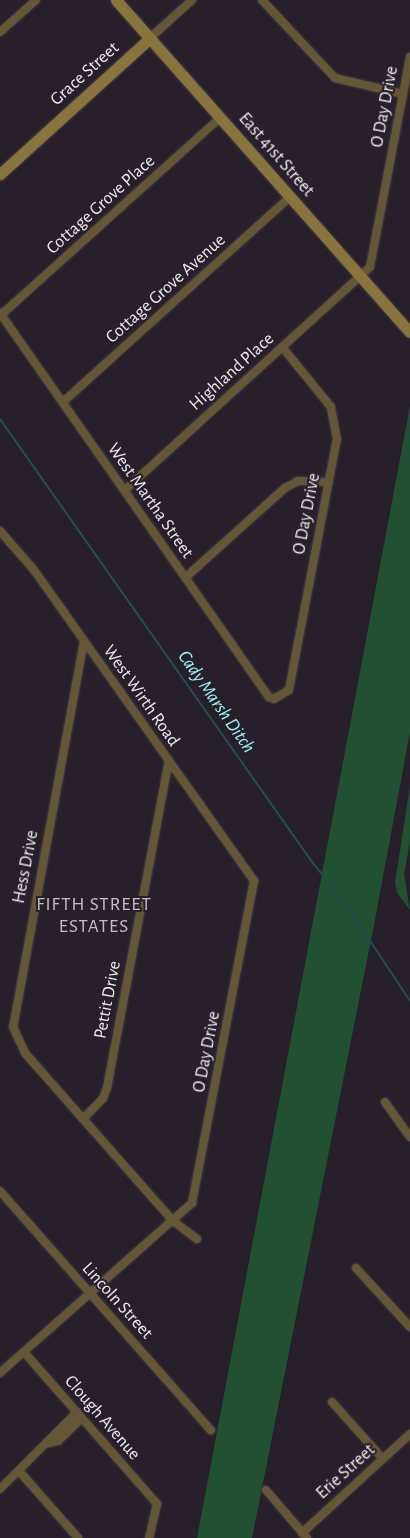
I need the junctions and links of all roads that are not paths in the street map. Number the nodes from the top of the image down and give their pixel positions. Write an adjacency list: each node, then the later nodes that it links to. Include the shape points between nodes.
1 (36, 0): 5 (street)
2 (116, 0): 6 (street, East 41st Street)
3 (192, 0): 6 (street, Grace Street)
4 (262, 0): 8 (street, via 335,78)
5 (0, 32)
6 (150, 38): 9 (street, East 41st Street); 10 (street, Grace Street)
7 (410, 57): 8 (street, O Day Drive)
8 (403, 94): 12 (street, O Day Drive, via 370,267)
9 (220, 118): 11 (street, East 41st Street); 13 (street, Cottage Grove Place)
10 (0, 174)
11 (290, 197): 12 (street, East 41st Street); 16 (street, Cottage Grove Avenue)
12 (360, 277): 14 (street, East 41st Street); 15 (street, Highland Place)
13 (1, 314): 16 (street, West Martha Street)
14 (410, 332)
15 (282, 347): 17 (street, O Day Drive, via 331,407 337,439); 18 (street, Highland Place)
16 (63, 402): 18 (street, West Martha Street)
17 (329, 482): 20 (street, via 304,480 285,488); 22 (street, O Day Drive, via 289,690)
18 (124, 490): 20 (street, West Martha Street)
19 (0, 531): 21 (street, West Wirth Road, via 34,570)
20 (186, 577): 22 (street, West Martha Street, via 269,696)
21 (84, 641): 23 (street, West Wirth Road); 26 (street, Hess Drive, via 13,1027 25,1053)
22 (280, 698)
23 (169, 761): 24 (street, West Wirth Road); 26 (street, Pettit Drive, via 107,1088 103,1098)
24 (254, 881): 29 (street, O Day Drive, via 196,1194 192,1203)
25 (385, 1102): 27 (street)
26 (83, 1119): 29 (street, Hess Drive)
27 (410, 1137)
28 (0, 1191): 32 (street, Lincoln Street)
29 (173, 1221): 30 (street, Hess Drive); 32 (street, O Day Drive)
30 (197, 1239)
31 (356, 1268): 33 (street)
32 (90, 1294): 34 (street, O Day Drive); 38 (street, Lincoln Street)
33 (410, 1327)
34 (24, 1352): 35 (street, O Day Drive); 37 (street, Clough Avenue)
35 (0, 1373)
36 (332, 1402): 40 (street)
37 (80, 1415): 41 (street, via 58,1440 49,1443); 46 (street, Clough Avenue, via 157,1504)
38 (211, 1430)
39 (410, 1434): 40 (street, Erie Street)
40 (383, 1458): 44 (street, Erie Street)
41 (19, 1471): 42 (street); 45 (street)
42 (0, 1489)
43 (266, 1490): 44 (street)
44 (304, 1535)
45 (78, 1538)
46 (149, 1538)

